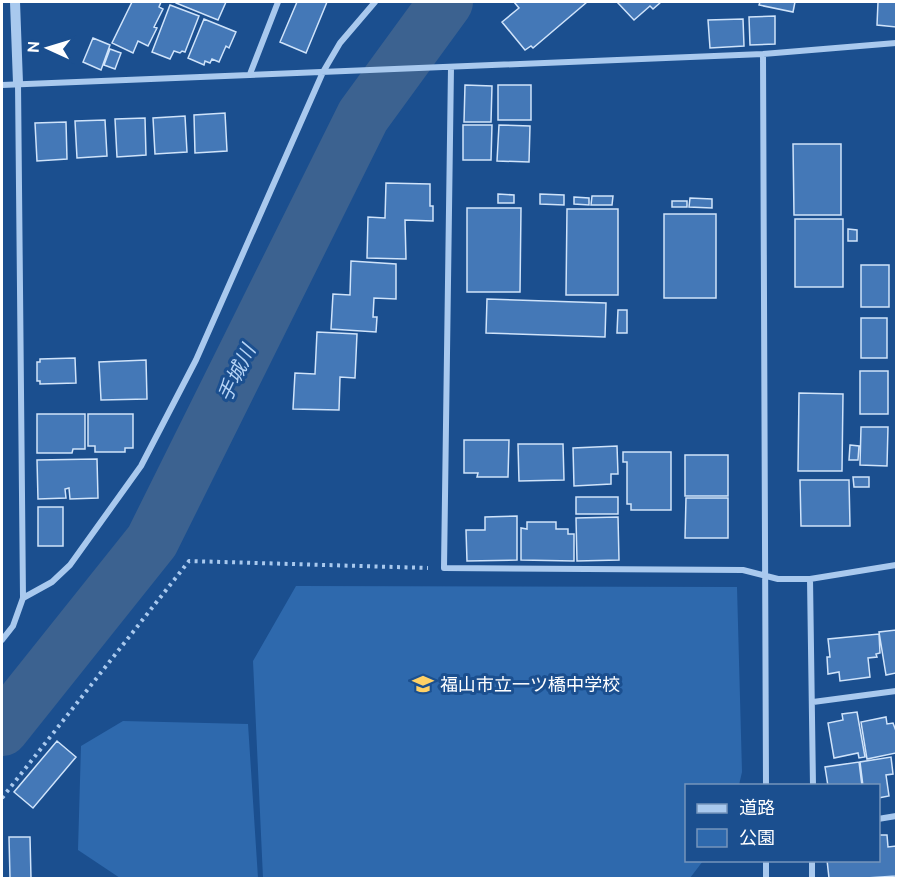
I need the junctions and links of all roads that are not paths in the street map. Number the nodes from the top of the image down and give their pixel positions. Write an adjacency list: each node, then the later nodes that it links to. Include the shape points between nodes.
1 (15, 2): 9 (street)
2 (278, 2): 8 (street)
3 (375, 2): 7 (street, via 340,43)
4 (897, 43): 5 (street)
5 (763, 54): 6 (street); 12 (street)
6 (451, 67): 7 (street); 12 (street, via 444,568 743,570)
7 (323, 72): 8 (street); 14 (street, via 196,360 141,466 70,565 52,582)
8 (250, 74): 9 (street)
9 (18, 83): 10 (street); 14 (street)
10 (2, 85)
11 (897, 565): 13 (street)
12 (765, 575): 13 (street); 18 (street)
13 (810, 579): 17 (street)
14 (23, 598): 15 (street, via 13,626)
15 (2, 640)
16 (897, 690): 17 (street)
17 (813, 702): 19 (street)
18 (766, 784)
19 (813, 784)
20 (897, 816): 21 (street)
21 (880, 819)
22 (766, 862): 24 (street)
23 (812, 862): 25 (street)
24 (766, 879)
25 (812, 879)

